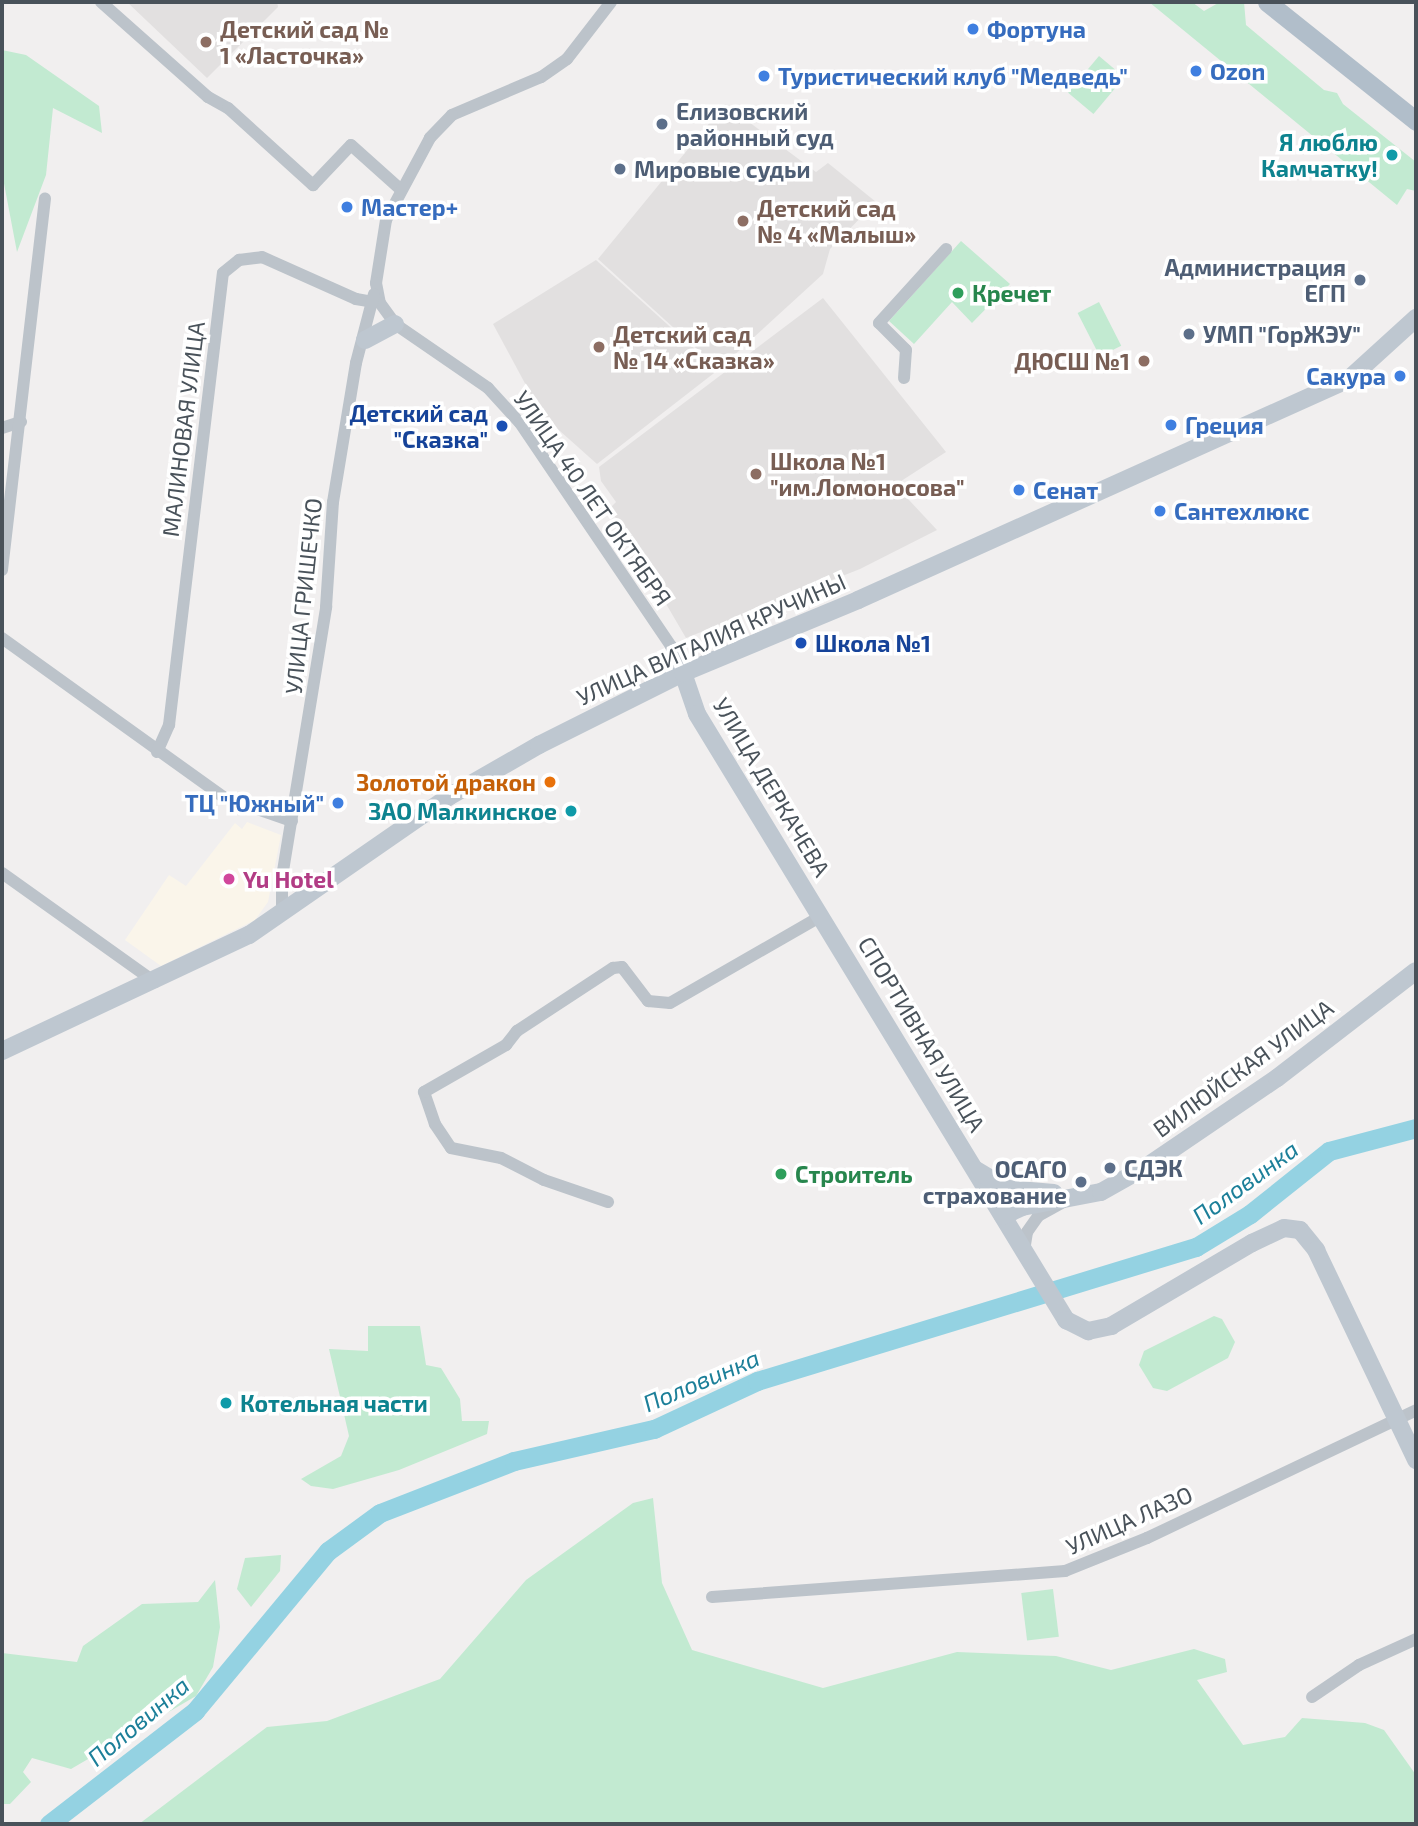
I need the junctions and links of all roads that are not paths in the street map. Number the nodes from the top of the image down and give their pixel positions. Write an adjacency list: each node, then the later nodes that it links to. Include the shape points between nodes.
1 (101, 2): 5 (street, via 313,185 351,145)
2 (611, 2): 5 (street, УЛИЦА 40 ЛЕТ ОКТЯБРЯ, via 567,59 541,77 453,115 423,147)
3 (1267, 2): 4 (main road)
4 (1414, 120)
5 (400, 189): 8 (street, УЛИЦА 40 ЛЕТ ОКТЯБРЯ, via 378,252)
6 (45, 198): 14 (street)
7 (946, 249): 13 (street, via 880,323 906,350)
8 (376, 283): 9 (street, УЛИЦА ГРИШЕЧКО); 11 (street, УЛИЦА 40 ЛЕТ ОКТЯБРЯ, via 380,303)
9 (373, 302): 12 (street, УЛИЦА ГРИШЕЧКО); 19 (street, МАЛИНОВАЯ УЛИЦА, via 356,299 262,257 239,260 223,273 169,725)
10 (1416, 318): 18 (street, УЛИЦА ВИТАЛИЯ КРУЧИНЫ, via 1349,379 858,600)
11 (394, 324): 12 (street); 18 (street, УЛИЦА 40 ЛЕТ ОКТЯБРЯ, via 488,388 520,423 671,646)
12 (365, 340): 20 (street, УЛИЦА ГРИШЕЧКО, via 356,363 333,502 325,617)
13 (904, 378)
14 (21, 422): 15 (street); 16 (street)
15 (2, 428)
16 (2, 570)
17 (2, 638): 19 (street)
18 (683, 673): 22 (street, УЛИЦА ВИТАЛИЯ КРУЧИНЫ, via 481,777); 23 (street, УЛИЦА ДЕРКАЧЕВА, via 697,714)
19 (157, 752): 20 (street, via 223,797)
20 (292, 821): 22 (street, УЛИЦА ГРИШЕЧКО, via 279,901)
21 (2, 873): 25 (street)
22 (282, 915): 25 (street, УЛИЦА ВИТАЛИЯ КРУЧИНЫ)
23 (824, 920): 27 (street, СПОРТИВНАЯ УЛИЦА); 29 (street, via 670,1003 648,1001 622,967 613,968 517,1031 506,1045 424,1092 435,1124 451,1148 501,1158 544,1180)
24 (1416, 971): 28 (street, ВИЛЮЙСКАЯ УЛИЦА, via 1277,1078 1149,1166 1101,1192)
25 (155, 982): 26 (street, УЛИЦА ВИТАЛИЯ КРУЧИНЫ)
26 (2, 1051)
27 (975, 1170): 28 (street, ВИЛЮЙСКАЯ УЛИЦА, via 1008,1189 1052,1192); 30 (street, СПОРТИВНАЯ УЛИЦА)
28 (1066, 1200): 30 (street); 31 (street, via 1038,1216 1027,1232)
29 (608, 1202)
30 (1003, 1216): 31 (street, СПОРТИВНАЯ УЛИЦА)
31 (1026, 1254): 33 (street, СПОРТИВНАЯ УЛИЦА, via 1076,1329 1088,1331 1111,1326 1252,1243 1284,1228 1300,1230 1316,1250)
32 (1416, 1410): 33 (street, УЛИЦА ЛАЗО)
33 (1397, 1419): 34 (street); 35 (street, УЛИЦА ЛАЗО, via 1147,1538 1065,1571)
34 (1416, 1460)
35 (712, 1597)
36 (1416, 1639): 37 (street, via 1359,1665)
37 (1311, 1697)

